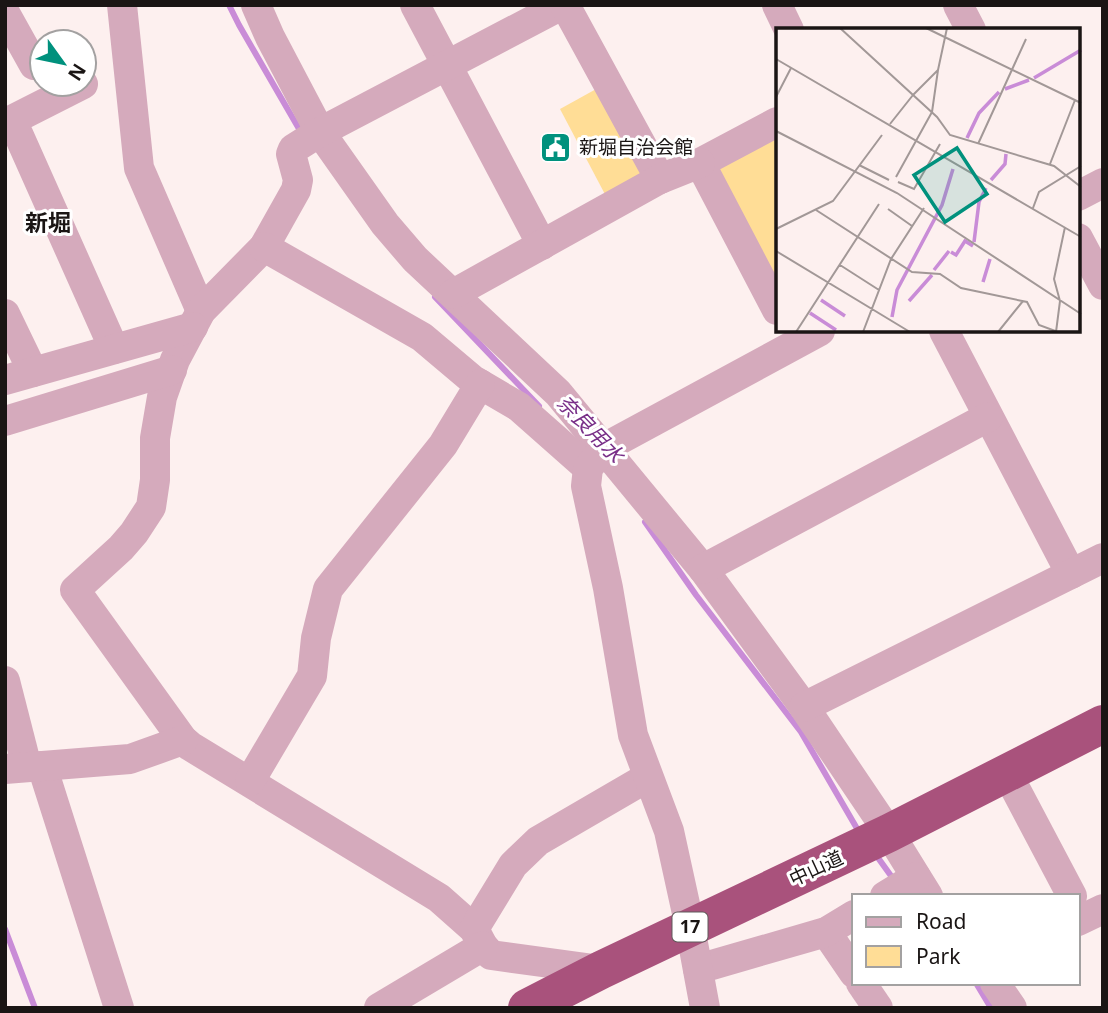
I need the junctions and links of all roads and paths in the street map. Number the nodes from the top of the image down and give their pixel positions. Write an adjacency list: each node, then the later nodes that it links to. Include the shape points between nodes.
1 (122, 5): 11 (street)
2 (256, 5): 17 (street)
3 (415, 5): 12 (street)
4 (563, 5): 12 (street); 19 (street)
5 (777, 5): 8 (street)
6 (958, 5): 9 (street)
7 (5, 13): 10 (street)
8 (788, 28)
9 (970, 28)
10 (28, 54)
11 (127, 62): 13 (street); 29 (street, via 139,168)
12 (448, 66): 17 (street); 23 (street)
13 (98, 76)
14 (56, 98): 15 (street)
15 (9, 122): 32 (street)
16 (776, 123): 18 (street)
17 (309, 138): 24 (street, via 290,154 298,180 296,190); 26 (street, via 415,259)
18 (700, 163): 19 (street); 27 (street)
19 (660, 179): 23 (street)
20 (1103, 183): 21 (street)
21 (1080, 194)
22 (1080, 242): 25 (street)
23 (542, 245): 26 (street)
24 (264, 247): 29 (street); 35 (street, via 422,337)
25 (1103, 285)
26 (453, 295): 38 (street, via 558,393)
27 (776, 308)
28 (5, 314): 34 (street)
29 (197, 319): 32 (street); 33 (street)
30 (945, 332): 36 (street)
31 (801, 335): 38 (street)
32 (114, 349): 34 (street)
33 (172, 370): 37 (street); 45 (street, via 155,438 151,506 121,548 75,590)
34 (19, 376)
35 (480, 384): 38 (street); 49 (street, via 443,445 328,589 312,676)
36 (988, 416): 40 (street); 41 (street)
37 (5, 421)
38 (596, 458): 40 (street); 48 (street, via 586,486 632,735)
39 (1103, 558): 41 (street)
40 (703, 569): 43 (street)
41 (1070, 575): 43 (street)
42 (5, 681): 46 (street)
43 (804, 707): 50 (street)
44 (1103, 724): 47 (highway, 中山道 / 17)
45 (183, 740): 46 (street, via 130,759); 49 (street)
46 (25, 767): 62 (street)
47 (1007, 773): 50 (highway, 中山道 / 17); 52 (street)
48 (648, 777): 54 (street, via 669,831); 56 (street, via 538,841 513,865)
49 (250, 781): 56 (street, via 439,898)
50 (874, 840): 51 (street); 54 (highway, 中山道 / 17)
51 (904, 890)
52 (1074, 894)
53 (852, 916): 55 (street)
54 (690, 927): 57 (street); 58 (highway, 中山道 / 17)
55 (826, 932): 57 (street); 59 (street)
56 (479, 938): 58 (street, via 491,955); 63 (street)
57 (698, 969): 65 (street)
58 (601, 970): 64 (highway, 中山道 / 17)
59 (852, 970)
60 (862, 985): 66 (street)
61 (996, 985): 67 (street)
62 (119, 1008)
63 (379, 1008)
64 (527, 1008)
65 (705, 1008)
66 (878, 1008)
67 (1012, 1008)

